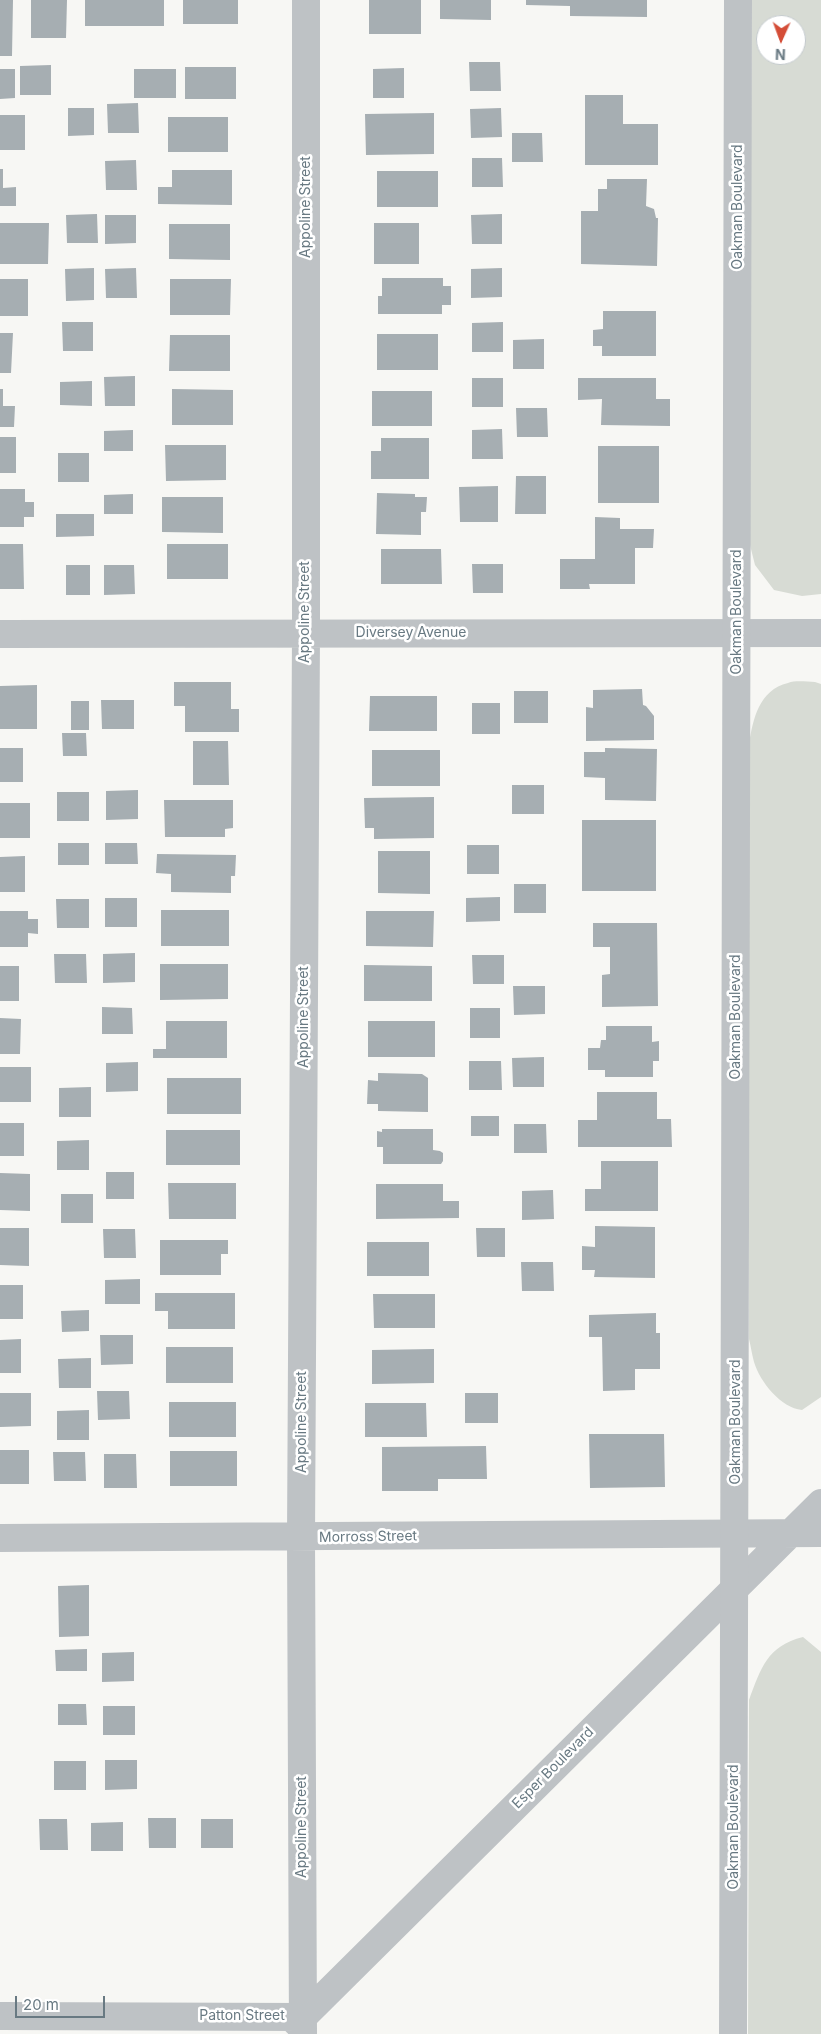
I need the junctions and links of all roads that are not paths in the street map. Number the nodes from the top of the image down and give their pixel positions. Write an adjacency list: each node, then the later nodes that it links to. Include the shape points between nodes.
1 (306, 0): 3 (street, Appoline Street)
2 (738, 0): 4 (street, Oakman Boulevard)
3 (306, 633): 4 (street, Diversey Avenue); 6 (street, Diversey Avenue); 12 (street, Appoline Street)
4 (737, 633): 5 (street, Diversey Avenue); 8 (street, Oakman Boulevard)
5 (821, 633)
6 (0, 634)
7 (821, 1503): 9 (street, Esper Boulevard)
8 (736, 1533): 9 (street, Morross Street); 12 (street, Morross Street); 13 (street, Oakman Boulevard)
9 (790, 1533): 10 (street, Morross Street); 13 (street, Esper Boulevard)
10 (821, 1533)
11 (0, 1538): 12 (street, Morross Street)
12 (301, 1538): 15 (street, Appoline Street)
13 (736, 1586): 15 (street, Esper Boulevard); 16 (street, Oakman Boulevard)
14 (0, 2016): 15 (street, Patton Street)
15 (297, 2028)
16 (734, 2034)

